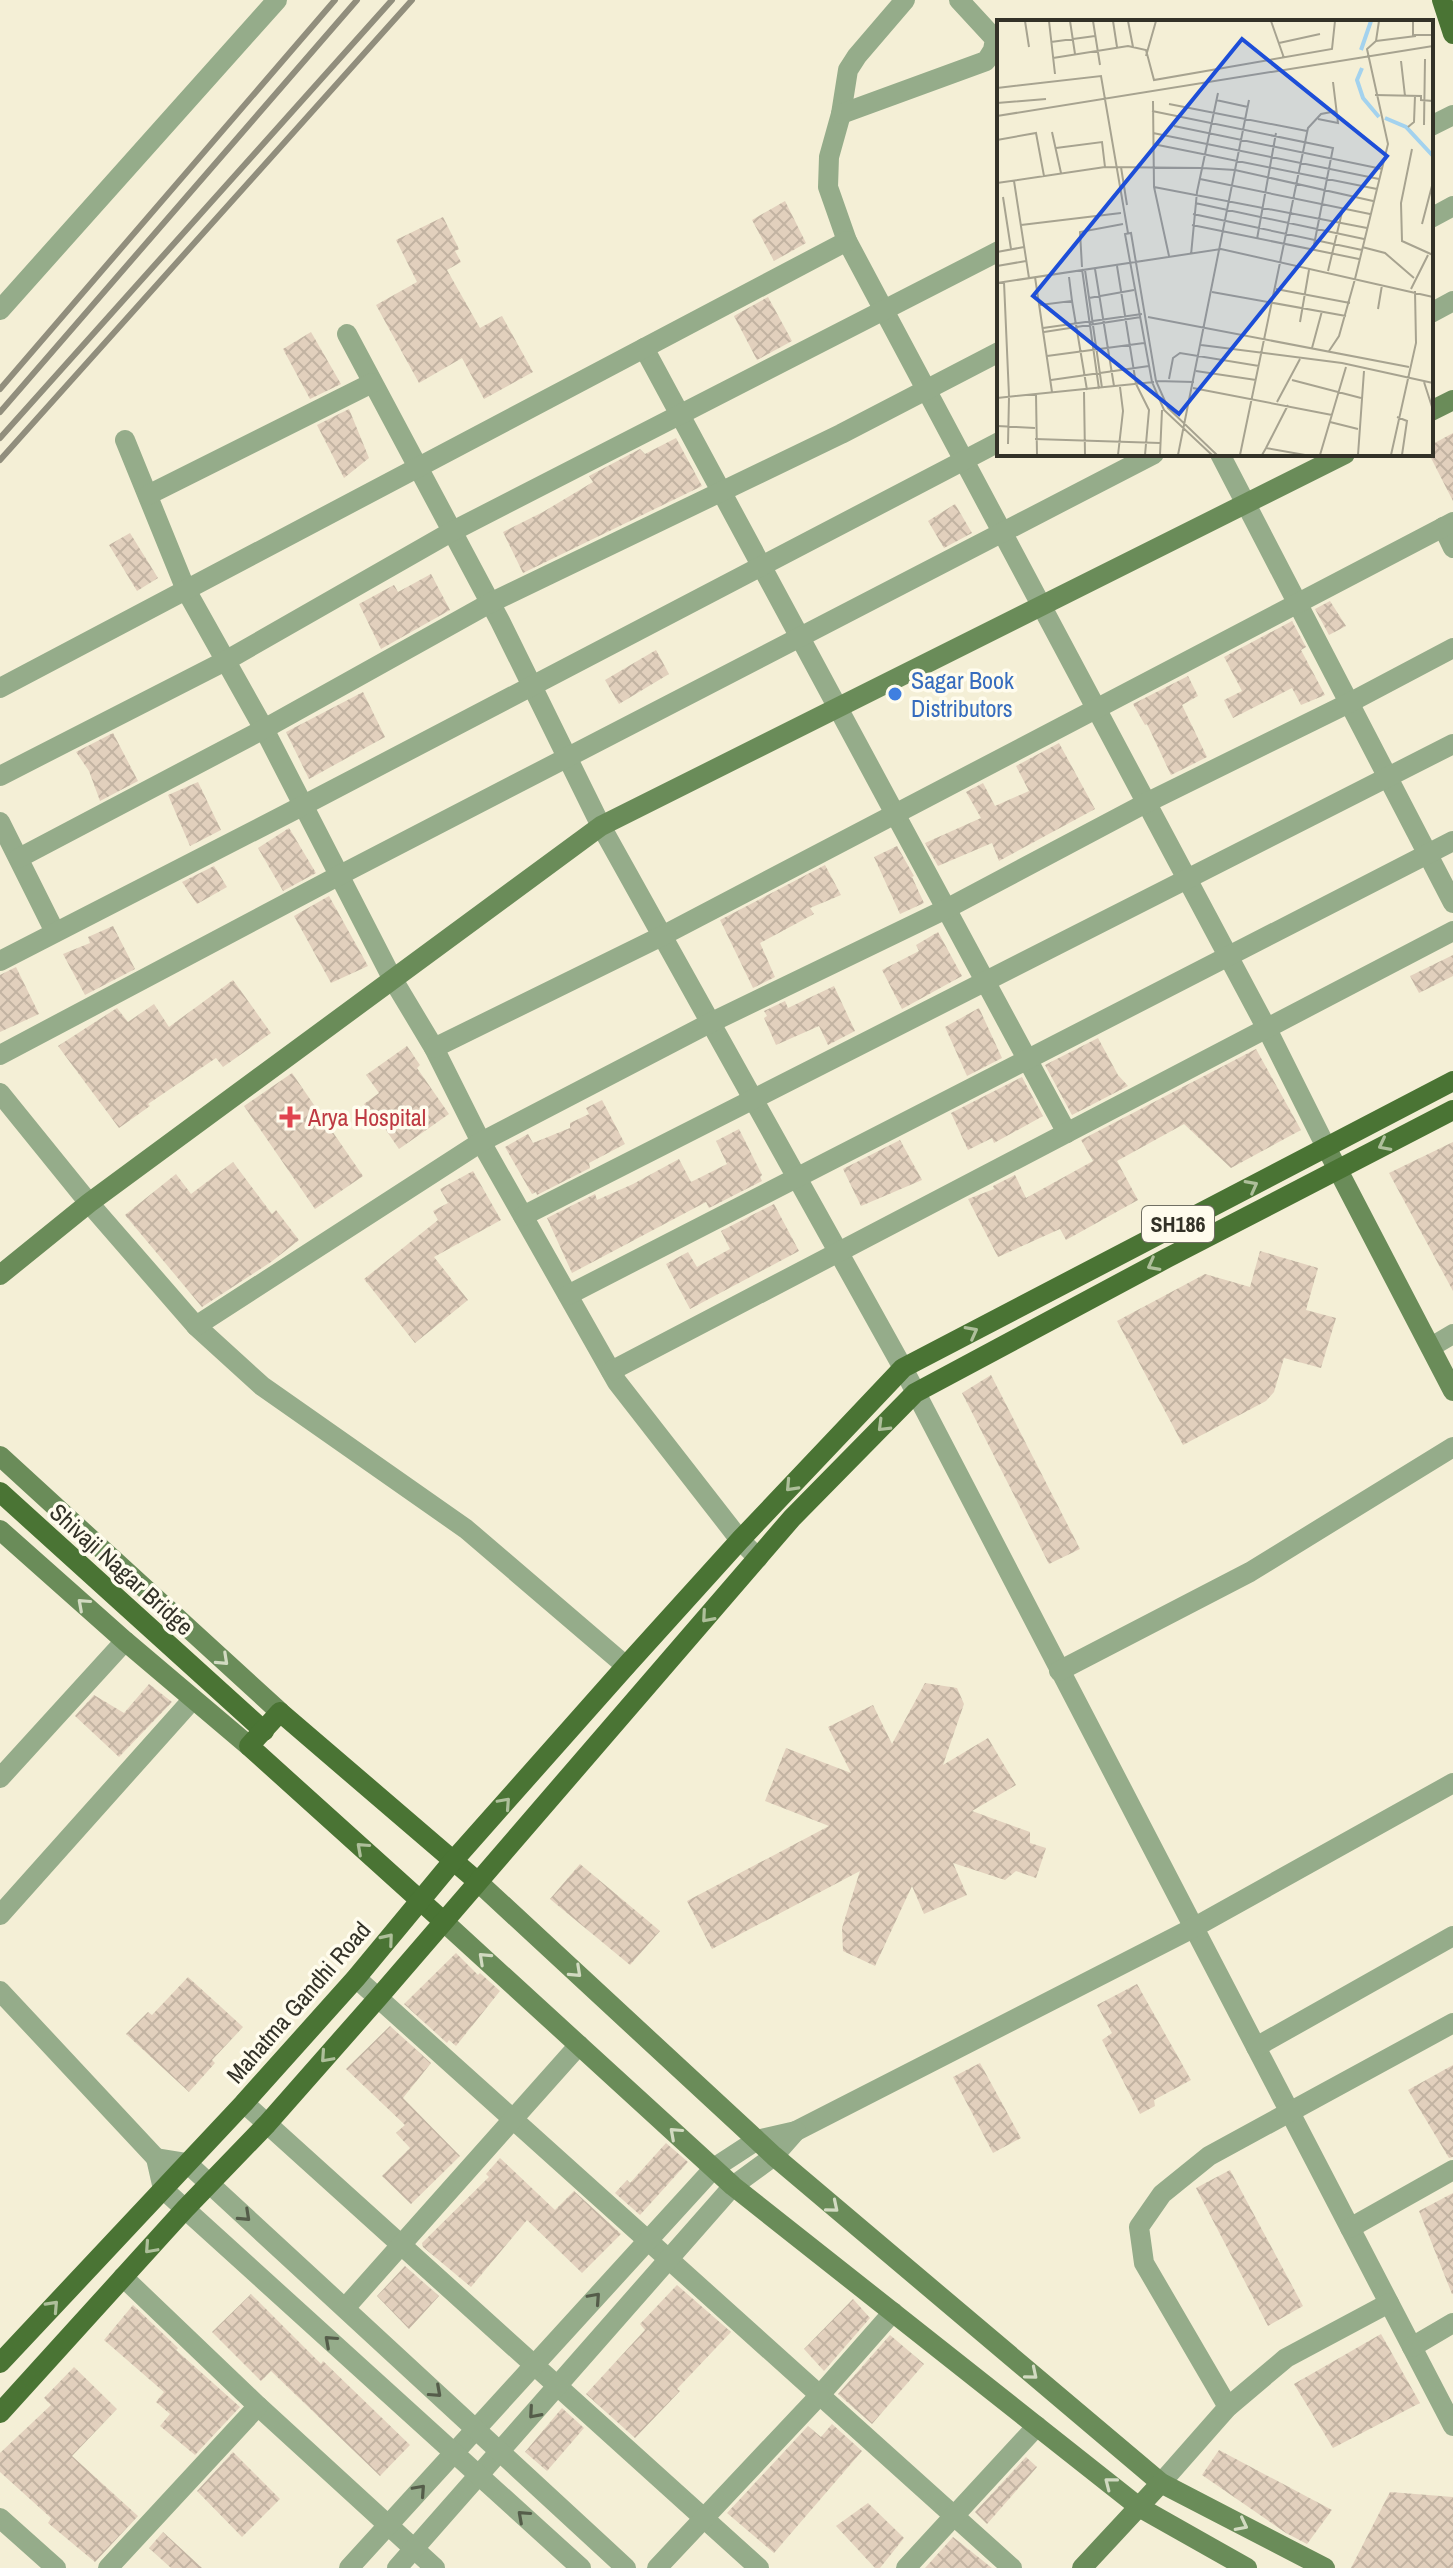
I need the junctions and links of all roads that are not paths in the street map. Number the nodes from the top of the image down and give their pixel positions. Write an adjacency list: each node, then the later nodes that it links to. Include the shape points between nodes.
1 (277, 0): 15 (street)
2 (905, 0): 6 (street, via 848,70)
3 (959, 0): 6 (street, via 995,39 986,61)
4 (1442, 0): 5 (main road)
5 (1453, 34)
6 (841, 114): 11 (street, via 829,157 828,187)
7 (1453, 115): 8 (street)
8 (1433, 125)
9 (1453, 206): 10 (street)
10 (1433, 217)
11 (847, 241): 14 (street); 18 (street)
12 (997, 252): 14 (street)
13 (1453, 301): 16 (street)
14 (883, 309): 21 (street); 24 (street)
15 (0, 310)
16 (1433, 312)
17 (347, 334): 20 (street)
18 (644, 348): 24 (street); 31 (street)
19 (997, 353): 21 (street)
20 (372, 383): 31 (street); 33 (street)
21 (927, 390): 30 (street); 32 (street)
22 (1453, 400): 23 (main road)
23 (1433, 410)
24 (681, 416): 32 (street); 36 (street)
25 (125, 440): 33 (street)
26 (997, 443): 30 (street)
27 (1150, 456): 37 (street)
28 (1221, 456): 34 (street)
29 (1341, 456): 34 (main road)
30 (964, 460): 37 (street); 39 (street)
31 (416, 468): 36 (street); 40 (street)
32 (722, 492): 39 (street); 41 (street)
33 (148, 495): 40 (street)
34 (1246, 504): 42 (street); 43 (main road)
35 (1448, 525): 38 (street); 42 (street)
36 (451, 532): 41 (street); 46 (street)
37 (1002, 533): 43 (street); 44 (street)
38 (1453, 548)
39 (761, 566): 44 (street); 47 (street)
40 (186, 590): 46 (street); 48 (street)
41 (490, 603): 47 (street); 52 (street)
42 (1297, 603): 49 (street); 51 (street)
43 (1041, 605): 50 (main road); 51 (street)
44 (800, 638): 50 (street); 54 (street)
45 (1453, 648): 49 (street)
46 (227, 660): 52 (street); 55 (street)
47 (532, 685): 54 (street); 58 (street)
48 (0, 688)
49 (1349, 703): 56 (street); 57 (street)
50 (838, 708): 59 (street); 61 (main road)
51 (1096, 709): 57 (street); 59 (street)
52 (264, 729): 58 (street); 64 (street)
53 (1453, 744): 56 (street)
54 (568, 759): 61 (street); 65 (street)
55 (0, 776)
56 (1388, 777): 63 (street); 66 (street)
57 (1146, 803): 66 (street); 68 (street)
58 (304, 805): 65 (street); 70 (street)
59 (895, 814): 68 (street); 71 (street)
60 (0, 822): 64 (street)
61 (601, 826): 71 (street); 74 (main road)
62 (1453, 841): 63 (street)
63 (1428, 854): 67 (street); 72 (street)
64 (19, 858): 70 (street)
65 (340, 875): 74 (street); 79 (street)
66 (1187, 880): 72 (street); 75 (street)
67 (1453, 903)
68 (946, 909): 75 (street); 76 (street)
69 (1453, 931): 77 (street)
70 (55, 932): 73 (street)
71 (662, 936): 76 (street); 78 (street)
72 (1228, 956): 77 (street); 80 (street)
73 (0, 961)
74 (392, 978): 78 (street); 90 (main road)
75 (985, 982): 80 (street); 83 (street)
76 (710, 1023): 83 (street); 86 (street)
77 (1267, 1029): 85 (street); 87 (street)
78 (434, 1048): 86 (street)
79 (0, 1055)
80 (1027, 1059): 85 (street); 89 (street)
81 (1453, 1081): 87 (main road, SH186)
82 (0, 1093): 90 (street)
83 (753, 1100): 89 (street); 91 (street)
84 (1453, 1110): 88 (main road, one-way to 88)
85 (1067, 1133): 92 (street)
86 (481, 1142): 91 (street); 95 (street)
87 (1326, 1147): 88 (main road); 98 (main road, SH186, one-way to 87)
88 (1338, 1169): 97 (main road); 101 (main road, one-way to 101)
89 (795, 1178): 92 (street); 94 (street)
90 (89, 1203): 93 (main road); 95 (street)
91 (523, 1216): 94 (street)
92 (837, 1253): 98 (street); 99 (street)
93 (0, 1275)
94 (568, 1295): 99 (street)
95 (196, 1326): 109 (street, via 262,1386 466,1529)
96 (1453, 1334): 97 (street)
97 (1431, 1347): 100 (main road)
98 (903, 1368): 101 (street); 106 (main road, SH186, one-way to 106)
99 (611, 1371): 106 (street)
100 (1453, 1391)
101 (915, 1393): 107 (main road, one-way to 107); 110 (street)
102 (1453, 1447): 110 (street, via 1250,1572)
103 (0, 1456): 112 (main road, one-way to 112)
104 (0, 1492): 113 (main road, Shivaji Nagar Bridge)
105 (0, 1530): 108 (main road, one-way to 105)
106 (740, 1540): 107 (street); 109 (main road, SH186)
107 (758, 1558): 118 (main road, one-way to 118)
108 (125, 1641): 111 (main road); 115 (street)
109 (626, 1666): 117 (main road, Mahatma Gandhi Road, one-way to 109)
110 (1059, 1671): 122 (street)
111 (193, 1699): 114 (main road); 120 (street)
112 (280, 1712): 113 (main road); 117 (main road)
113 (264, 1731): 114 (main road)
114 (249, 1746): 119 (main road, one-way to 114)
115 (0, 1778)
116 (1453, 1783): 122 (street)
117 (453, 1861): 118 (main road); 119 (main road, Mahatma Gandhi Road)
118 (477, 1881): 121 (main road); 135 (main road, one-way to 135)
119 (421, 1900): 121 (main road); 124 (main road, Mahatma Gandhi Road, one-way to 119)
120 (0, 1915)
121 (443, 1921): 126 (main road); 128 (main road, one-way to 121)
122 (1193, 1928): 129 (street); 134 (street)
123 (1453, 1936): 129 (street)
124 (356, 1978): 126 (street); 130 (main road, Mahatma Gandhi Road)
125 (0, 1991): 137 (street)
126 (378, 1998): 132 (street); 133 (main road, one-way to 133)
127 (1453, 2023): 131 (street)
128 (579, 2045): 132 (street); 139 (main road, one-way to 128)
129 (1256, 2047): 131 (street)
130 (244, 2103): 133 (street); 138 (main road, Mahatma Gandhi Road)
131 (1288, 2111): 145 (street); 160 (street, via 1209,2156 1162,2194 1139,2227 1144,2263)
132 (513, 2120): 146 (street); 147 (street)
133 (267, 2124): 141 (main road); 147 (street)
134 (796, 2131): 135 (street); 136 (street)
135 (757, 2140): 136 (main road); 139 (street)
136 (774, 2156): 142 (street); 168 (main road, one-way to 168)
137 (156, 2158): 138 (street); 143 (street)
138 (187, 2163): 141 (street); 143 (main road, Mahatma Gandhi Road)
139 (714, 2168): 142 (main road); 146 (street)
140 (1453, 2170): 145 (street)
141 (209, 2184): 144 (main road); 151 (street, one-way to 151)
142 (733, 2186): 148 (street); 152 (main road)
143 (163, 2189): 144 (street); 155 (main road, Mahatma Gandhi Road, one-way to 143)
144 (185, 2209): 149 (main road, one-way to 149); 166 (street, one-way to 144)
145 (1350, 2228): 150 (street)
146 (647, 2241): 148 (street); 156 (street, one-way to 146)
147 (401, 2245): 151 (street); 156 (street)
148 (668, 2260): 157 (street); 158 (street)
149 (123, 2277): 159 (street); 161 (main road)
150 (1389, 2303): 154 (street); 160 (street, via 1286,2358)
151 (345, 2308): 164 (street, one-way to 164)
152 (893, 2312): 158 (street); 162 (main road)
153 (1453, 2323): 154 (street)
154 (1412, 2347): 163 (street)
155 (0, 2363)
156 (534, 2365): 157 (street); 164 (street)
157 (558, 2386): 165 (street, one-way to 165); 172 (street)
158 (819, 2396): 170 (street); 172 (street)
159 (258, 2406): 173 (street); 176 (street)
160 (1228, 2407): 168 (street)
161 (0, 2413)
162 (1037, 2426): 169 (main road, one-way to 162); 170 (street)
163 (1453, 2426)
164 (476, 2429): 165 (street); 166 (street)
165 (500, 2451): 167 (street); 181 (street)
166 (453, 2454): 167 (street); 173 (street, one-way to 166)
167 (478, 2476): 174 (street); 180 (street, one-way to 167)
168 (1161, 2483): 169 (main road); 188 (main road, one-way to 188)
169 (1139, 2507): 186 (main road); 187 (main road)
170 (953, 2514): 184 (street); 185 (street)
171 (0, 2518): 175 (street)
172 (705, 2518): 182 (street); 183 (street)
173 (388, 2525): 174 (street); 177 (street)
174 (414, 2549): 178 (street); 179 (street)
175 (56, 2568)
176 (108, 2568)
177 (349, 2568)
178 (397, 2568)
179 (435, 2568)
180 (581, 2568)
181 (626, 2568)
182 (657, 2568)
183 (759, 2568)
184 (906, 2568)
185 (1012, 2568)
186 (1082, 2568)
187 (1247, 2568)
188 (1325, 2568)

